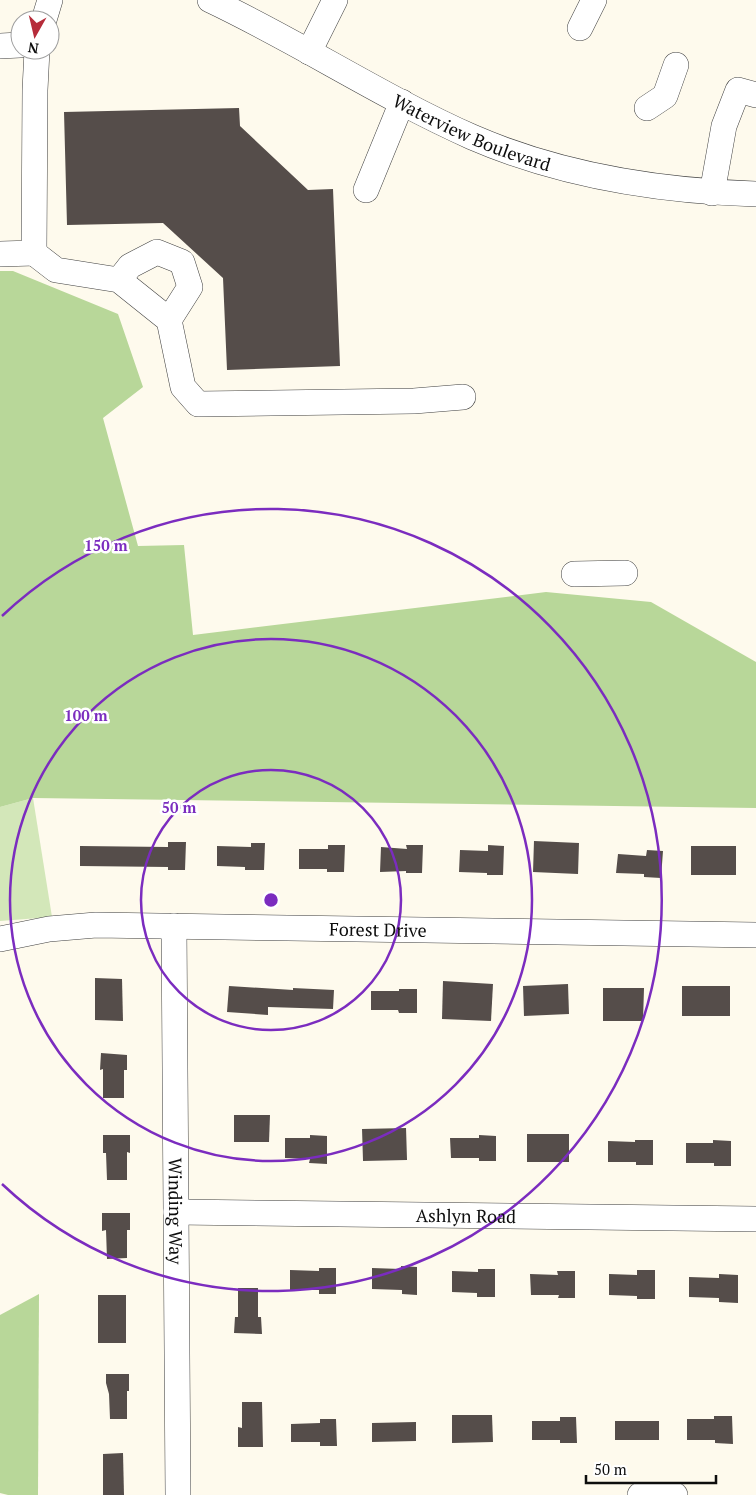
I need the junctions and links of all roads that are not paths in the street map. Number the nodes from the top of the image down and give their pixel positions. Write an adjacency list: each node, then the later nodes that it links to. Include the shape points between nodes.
1 (210, 0): 5 (street, Waterview Boulevard)
2 (335, 0): 5 (street)
3 (594, 0): 4 (street)
4 (580, 28)
5 (309, 52): 9 (street, Waterview Boulevard)
6 (36, 60): 14 (street)
7 (676, 65): 10 (street, via 665,96)
8 (756, 95): 12 (street, via 738,90 724,126)
9 (402, 102): 11 (street); 12 (street, Waterview Boulevard, via 473,137 545,163 612,180)
10 (648, 108)
11 (366, 190)
12 (712, 193): 13 (street, Waterview Boulevard)
13 (756, 194)
14 (34, 253): 15 (street); 16 (street, via 56,270)
15 (0, 254)
16 (119, 280): 17 (street); 17 (street, via 130,266 157,252 182,262 190,287)
17 (169, 320): 18 (street, via 183,387 198,404 414,401)
18 (463, 397)
19 (625, 573): 20 (street)
20 (574, 574)
21 (174, 926): 22 (street, Forest Drive); 23 (street, Forest Drive, via 96,924); 24 (street, Winding Way)
22 (756, 936)
23 (0, 939)
24 (176, 1212): 25 (street, Ashlyn Road); 26 (street, Winding Way)
25 (756, 1220)
26 (178, 1495)
27 (640, 1495): 28 (street)
28 (676, 1495)

